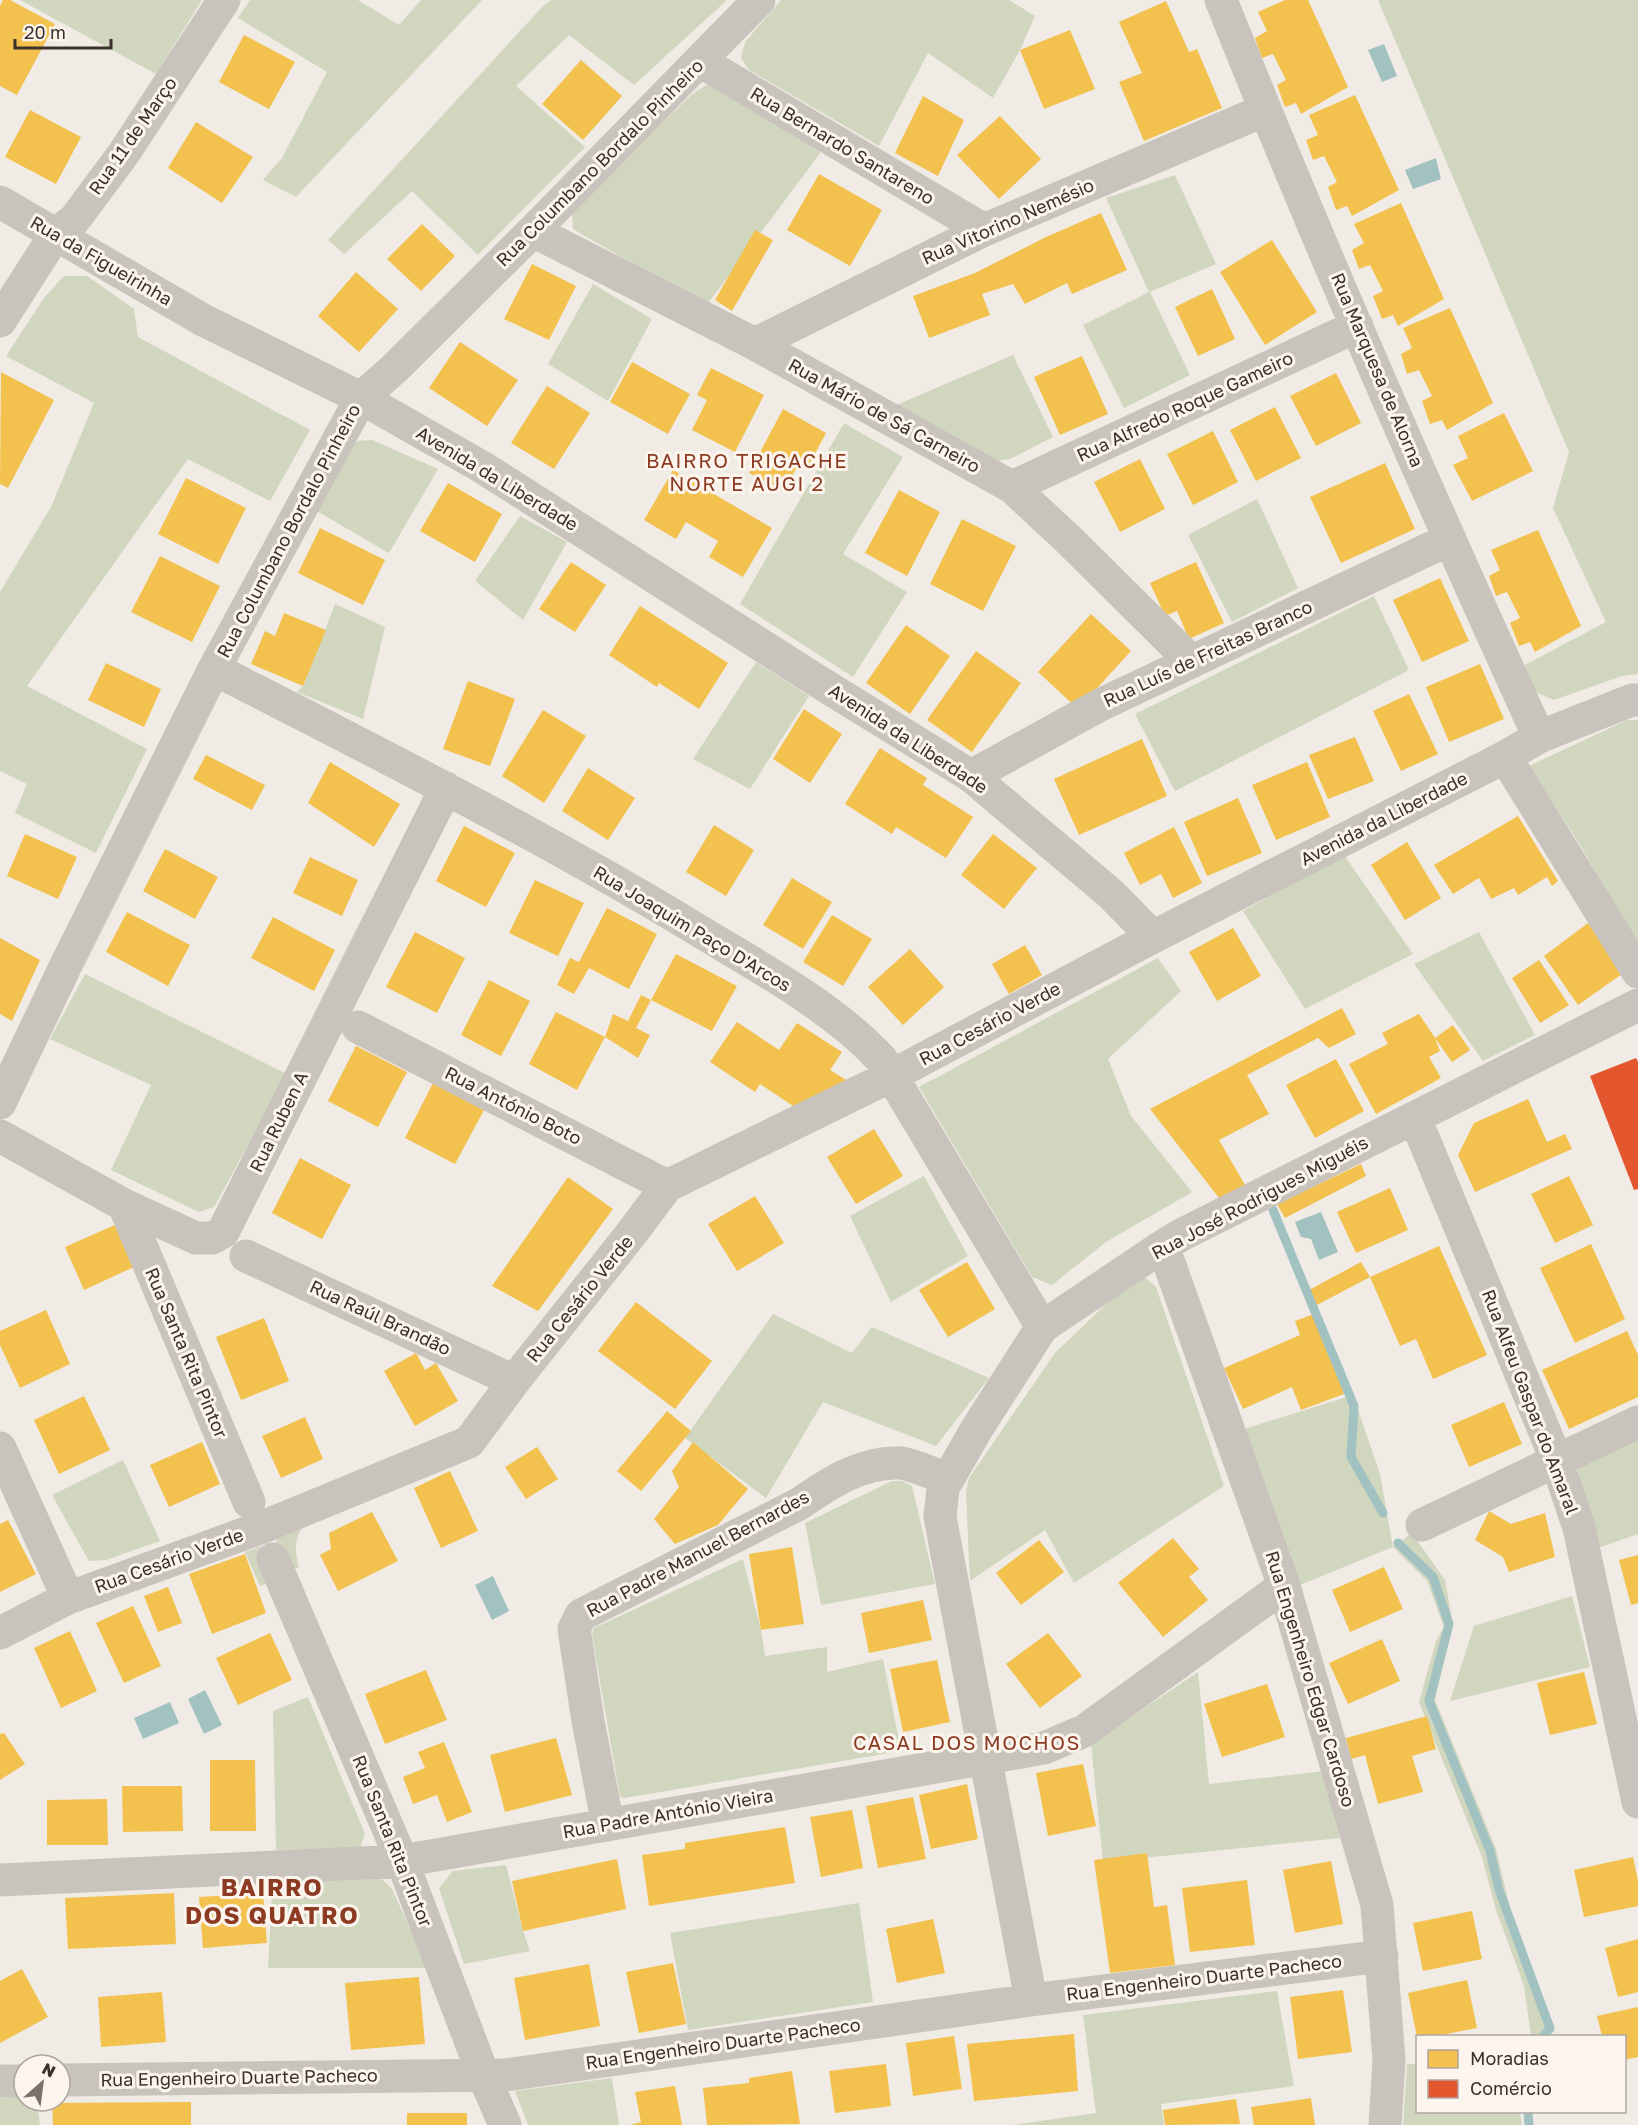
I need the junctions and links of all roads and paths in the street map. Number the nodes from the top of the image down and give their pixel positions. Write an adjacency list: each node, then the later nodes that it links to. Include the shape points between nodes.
1 (224, 0): 9 (street, Rua 11 de Março, via 124,153 75,219)
2 (759, 0): 4 (street, Rua Columbano Bordalo Pinheiro)
3 (1221, 0): 5 (street, Rua Marquesa de Alorna)
4 (700, 61): 7 (street, Rua Bernardo Santareno); 8 (street, Rua Columbano Bordalo Pinheiro)
5 (1265, 110): 7 (street, Rua Vitorino Nemésio); 12 (street, Rua Marquesa de Alorna)
6 (0, 202): 9 (street, Rua da Figueirinha)
7 (984, 230): 13 (street, Rua Vitorino Nemésio)
8 (533, 231): 13 (street, Rua Mário de Sá Carneiro); 14 (street, Rua Columbano Bordalo Pinheiro)
9 (55, 235): 10 (street, Rua da Figueirinha); 11 (street, Rua 11 de Março)
10 (203, 320): 14 (street, Avenida da Liberdade)
11 (0, 321)
12 (1357, 326): 15 (street, Rua Alfredo Roque Gameiro); 16 (street, Rua Marquesa de Alorna)
13 (755, 344): 15 (street, Rua Mário de Sá Carneiro)
14 (361, 398): 18 (street, Rua Columbano Bordalo Pinheiro); 22 (street, Avenida da Liberdade, via 482,467)
15 (1012, 487): 17 (street, Rua Mário de Sá Carneiro)
16 (1450, 539): 17 (street, Rua Luís de Freitas Branco); 20 (street, Rua Marquesa de Alorna)
17 (1191, 662): 22 (street, Rua Luís de Freitas Branco, via 1100,705)
18 (214, 669): 23 (street, Rua Joaquim Paço D'Arcos); 29 (street, Rua Columbano Bordalo Pinheiro)
19 (1638, 700): 20 (street, Avenida da Liberdade)
20 (1539, 737): 21 (street, Avenida da Liberdade)
21 (1505, 757): 24 (street, Avenida da Liberdade); 25 (street)
22 (971, 776): 24 (street, Avenida da Liberdade, via 1112,894)
23 (446, 788): 28 (street, Rua Joaquim Paço D'Arcos, via 638,893 779,979 858,1037 882,1060); 33 (street, Rua Ruben A, via 223,1232 212,1238 196,1238)
24 (1153, 937): 28 (street, Rua Cesário Verde)
25 (1638, 972)
26 (1638, 1005): 30 (street, Rua José Rodrigues Miguéis)
27 (358, 1027): 32 (street, Rua António Boto)
28 (891, 1076): 32 (street, Rua Cesário Verde); 36 (street, Rua Joaquim Paço D'Arcos)
29 (0, 1103)
30 (1415, 1118): 34 (street, Rua José Rodrigues Miguéis); 40 (street, Rua Alfeu Gaspar do Amaral)
31 (0, 1136): 33 (street, Rua Ruben A)
32 (668, 1186): 37 (street, Rua Cesário Verde)
33 (124, 1205): 43 (street, Rua Santa Rita Pintor)
34 (1163, 1246): 36 (street, Rua José Rodrigues Miguéis); 44 (street, Rua Engenheiro Edgar Cardoso)
35 (246, 1256): 37 (street, Rua Raúl Brandão)
36 (1042, 1327): 41 (street, Rua José Rodrigues Miguéis)
37 (514, 1381): 43 (street, Rua Cesário Verde, via 469,1442)
38 (1638, 1422): 40 (street)
39 (0, 1448): 45 (street)
40 (1556, 1460): 42 (street); 48 (street, Rua Alfeu Gaspar do Amaral, via 1579,1528)
41 (948, 1479): 47 (street, Rua José Rodrigues Miguéis, via 943,1488 940,1517); 49 (street, Rua Padre Manuel Bernardes, via 901,1463 867,1466 581,1615 574,1629)
42 (1422, 1525)
43 (260, 1529): 45 (street, Rua Cesário Verde); 50 (street, Rua Santa Rita Pintor)
44 (1284, 1586): 47 (street, Rua Padre António Vieira, via 1084,1731 1044,1748); 52 (street, Rua Engenheiro Edgar Cardoso, via 1377,1905)
45 (68, 1598): 46 (street, Rua Cesário Verde)
46 (0, 1633)
47 (986, 1758): 49 (street, Rua Padre António Vieira); 53 (street, Rua José Rodrigues Miguéis)
48 (1638, 1802)
49 (608, 1825): 50 (street, Rua Padre António Vieira)
50 (402, 1861): 51 (street, Rua Padre António Vieira); 54 (street, Rua Santa Rita Pintor)
51 (0, 1880)
52 (1382, 1956): 53 (street, Rua Engenheiro Duarte Pacheco); 57 (street, Rua Engenheiro Edgar Cardoso, via 1389,2060)
53 (1031, 2000): 54 (street, Rua Engenheiro Duarte Pacheco, via 505,2075)
54 (483, 2074): 55 (street, Rua Engenheiro Duarte Pacheco); 56 (street, Rua Santa Rita Pintor)
55 (72, 2080)
56 (505, 2125)
57 (1385, 2125)

